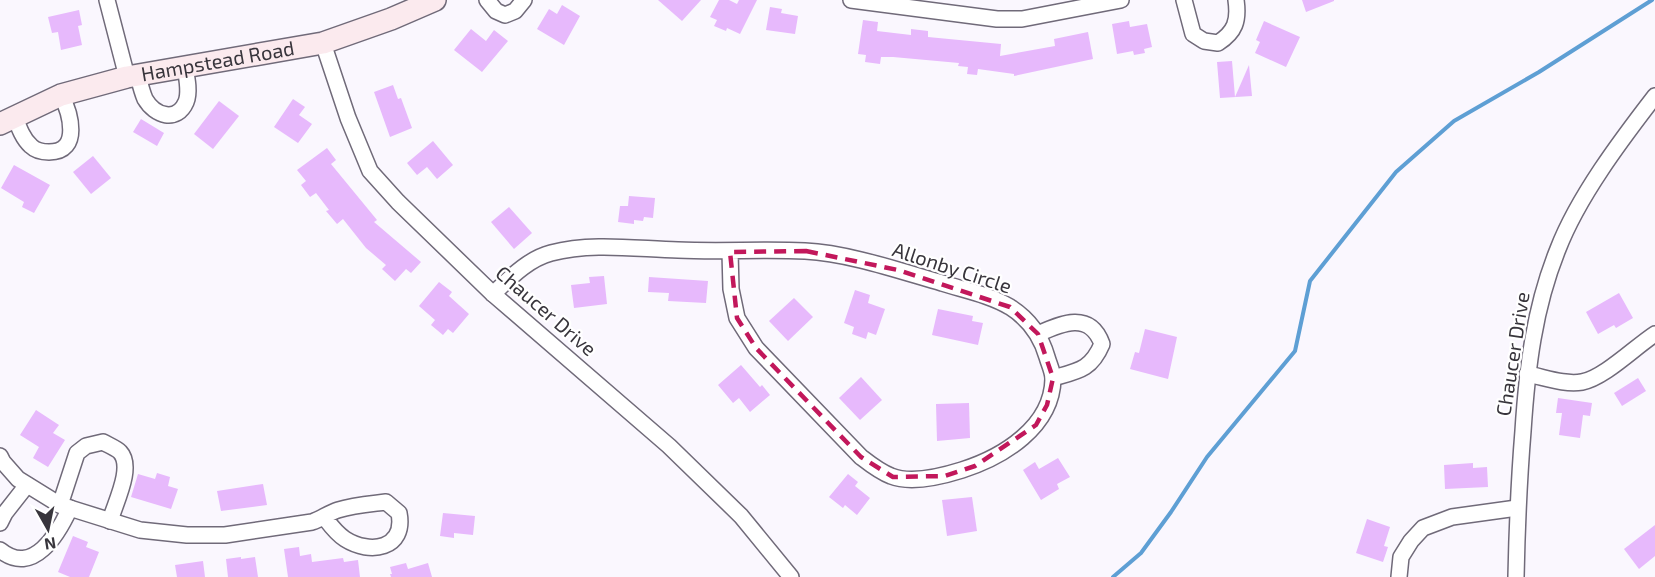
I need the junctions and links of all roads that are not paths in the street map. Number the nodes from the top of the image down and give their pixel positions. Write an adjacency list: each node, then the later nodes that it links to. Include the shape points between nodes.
1 (106, 0): 11 (street)
2 (435, 0): 9 (street, Hampstead Road)
3 (487, 0): 4 (street, via 496,11 506,15)
4 (524, 0)
5 (851, 0): 6 (street, via 997,19 1055,14)
6 (1121, 0)
7 (1184, 0): 8 (street, via 1193,34 1218,43 1230,35 1237,19)
8 (1236, 0)
9 (323, 43): 10 (street, Hampstead Road); 16 (street, Chaucer Drive, via 370,171)
10 (185, 68): 11 (street, Hampstead Road); 11 (street, via 187,100 171,116 152,108)
11 (132, 76): 12 (street, Hampstead Road)
12 (61, 95): 14 (street, Hampstead Road); 14 (street, via 71,134 65,146 55,152 33,148)
13 (1655, 96): 19 (street, Chaucer Drive, via 1580,202 1558,248 1540,299)
14 (8, 121)
15 (730, 252): 16 (street, Allonby Circle, via 583,247 549,253 521,268); 17 (street, Allonby Circle, via 806,251 898,270 1010,307); 20 (street, Allonby Circle, via 737,318 756,348 861,457 893,477 945,476 975,466 1021,440 1036,425 1047,405)
16 (493, 294): 29 (street, Chaucer Drive, via 669,446 741,516)
17 (1038, 334): 20 (street, Allonby Circle); 20 (street, via 1058,324 1074,322 1090,325 1102,344 1090,364)
18 (1655, 334): 19 (street, via 1596,378 1565,382)
19 (1527, 374): 24 (street, Chaucer Drive)
20 (1053, 378)
21 (0, 456): 22 (street, via 18,479)
22 (27, 484): 23 (street); 27 (street)
23 (65, 506): 26 (street); 26 (street, via 77,453 103,442 119,451 126,470); 28 (street, via 59,532 43,554 23,562 9,560)
24 (1517, 508): 30 (street, via 1452,517 1423,528 1401,557); 31 (street, Chaucer Drive)
25 (325, 518): 25 (street, via 340,536 362,547 393,542 401,522 399,513 386,502 336,511); 26 (street, via 216,535 140,530)
26 (110, 520)
27 (0, 523)
28 (0, 550)
29 (791, 577)
30 (1398, 577)
31 (1516, 577)

